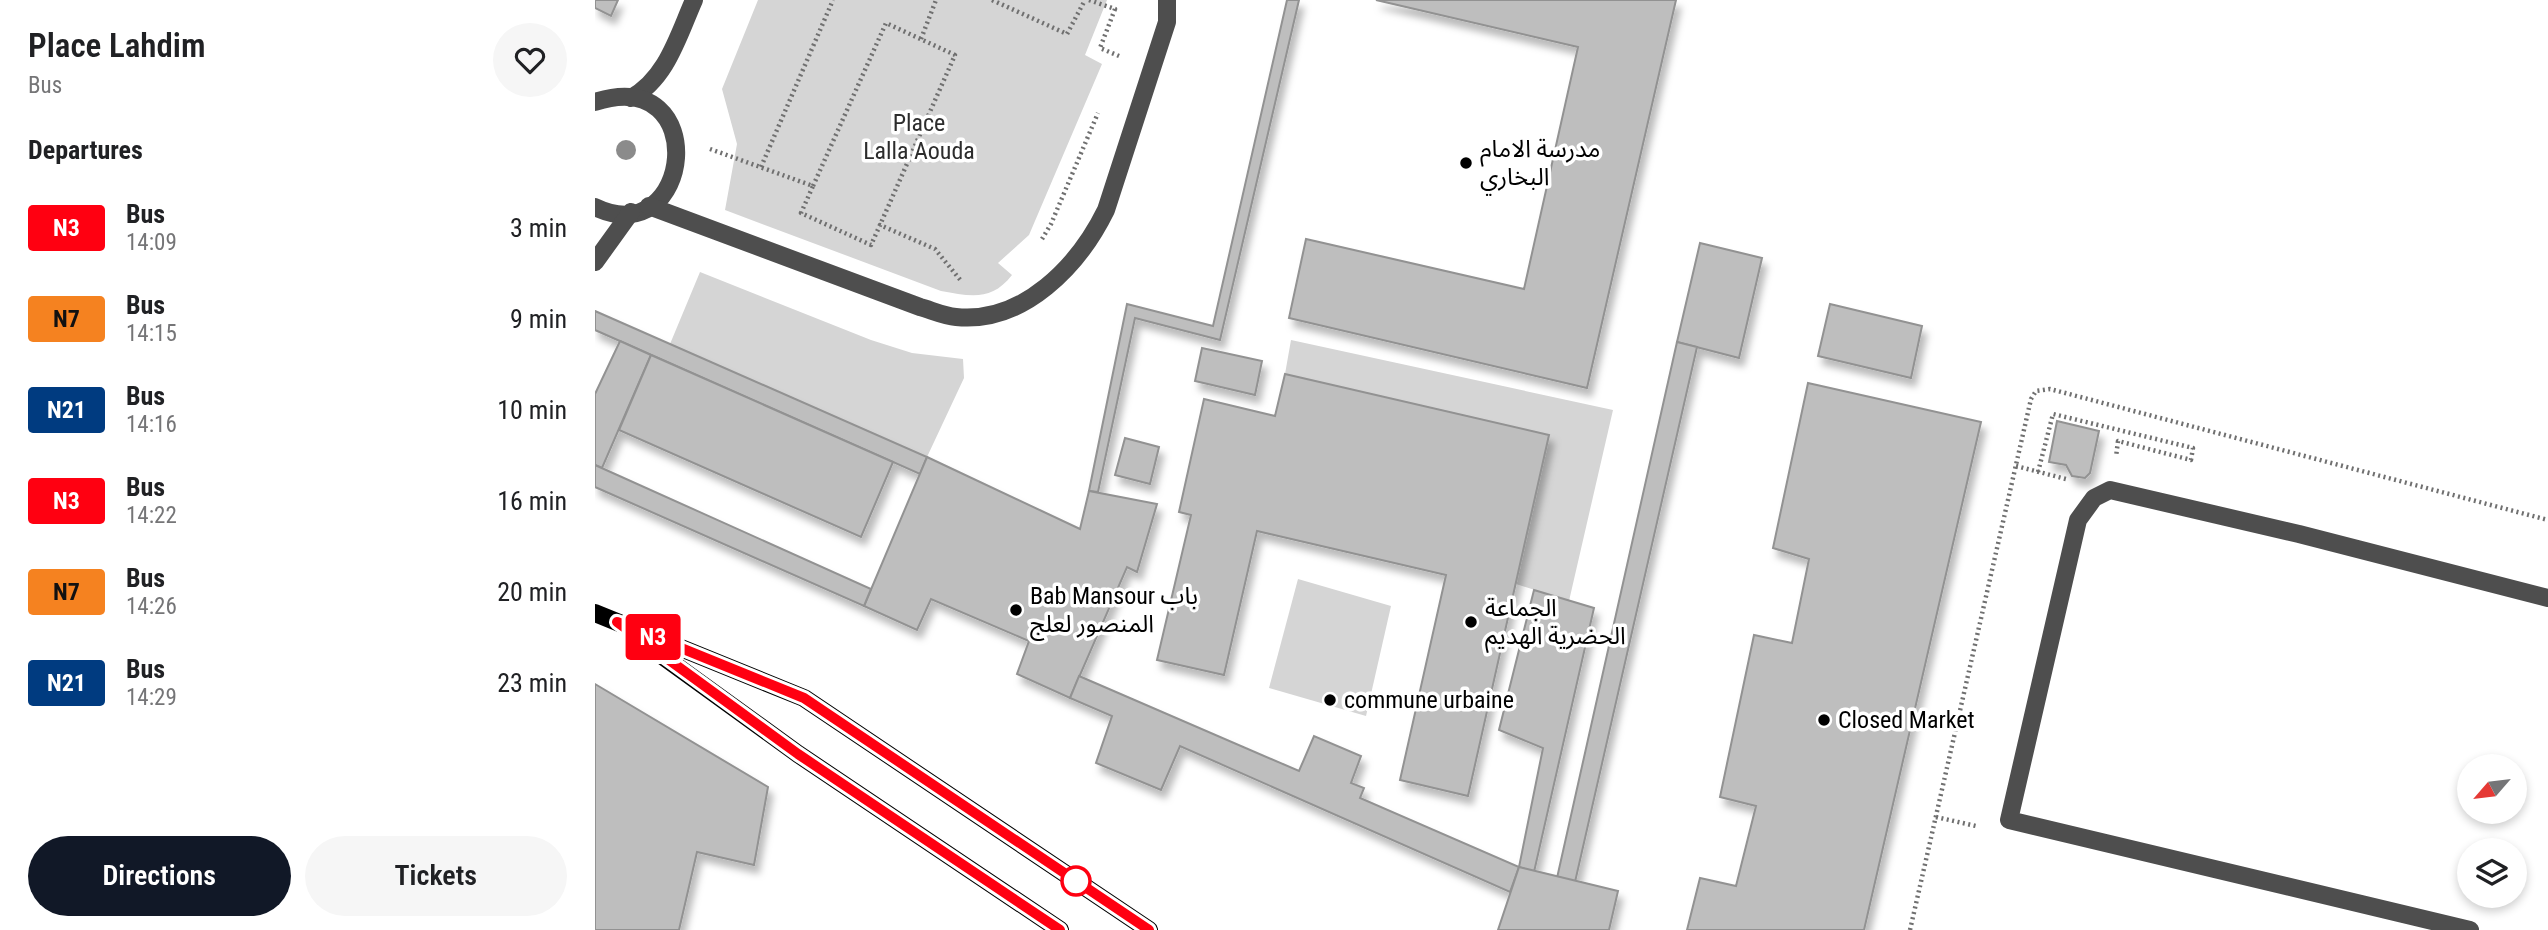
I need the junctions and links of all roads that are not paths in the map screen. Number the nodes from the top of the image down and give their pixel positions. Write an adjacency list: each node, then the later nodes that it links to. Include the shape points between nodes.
1 (694, 0): 4 (street, via 662,71 648,89)
2 (1167, 0): 6 (street, via 1167,22 1106,210 1069,268 1018,305 988,315 956,317)
3 (595, 88): 5 (street)
4 (631, 98): 5 (street); 6 (street, via 663,115 678,148 672,181)
5 (603, 100)
6 (649, 206): 8 (street)
7 (595, 207): 8 (street)
8 (631, 212): 9 (street)
9 (595, 262)
10 (2548, 598): 15 (street, via 2299,534 2102,494 2078,520 2008,820)
11 (595, 613): 12 (main road)
12 (617, 622): 13 (main road, via 798,754); 14 (main road, via 804,698)
13 (1060, 930)
14 (1149, 930)
15 (2470, 930)

